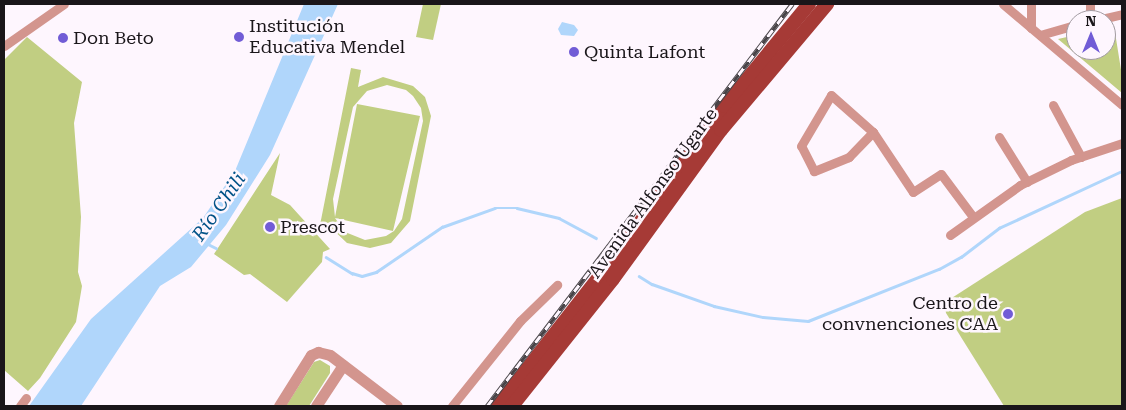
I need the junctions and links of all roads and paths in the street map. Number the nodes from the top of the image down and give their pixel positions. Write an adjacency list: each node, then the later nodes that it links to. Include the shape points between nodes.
1 (64, 4): 9 (street)
2 (809, 4): 19 (main road, Avenida Alfonso Ugarte, via 724,106)
3 (827, 4): 19 (main road, Avenida Alfonso Ugarte, via 721,130)
4 (1003, 4): 6 (street)
5 (1031, 4): 6 (street)
6 (1031, 28): 8 (street)
7 (1066, 28): 8 (street)
8 (1040, 35): 11 (street)
9 (4, 46)
10 (1053, 105): 15 (street)
11 (1122, 106)
12 (873, 132): 12 (street, via 832,95 800,146 814,171 849,157); 17 (street, via 913,192 941,174)
13 (1000, 137): 16 (street)
14 (1122, 143): 15 (street)
15 (1081, 157): 16 (street)
16 (1027, 182): 17 (street)
17 (973, 217): 18 (street)
18 (950, 235)
19 (622, 257): 28 (main road, Avenida Alfonso Ugarte); 29 (main road, Avenida Alfonso Ugarte)
20 (557, 285): 27 (street, via 520,322)
21 (343, 365): 24 (street, via 318,352 311,355 300,367); 25 (street); 26 (street)
22 (26, 398): 23 (street)
23 (20, 406)
24 (279, 406)
25 (316, 406)
26 (397, 406)
27 (452, 406)
28 (498, 406)
29 (512, 406)

